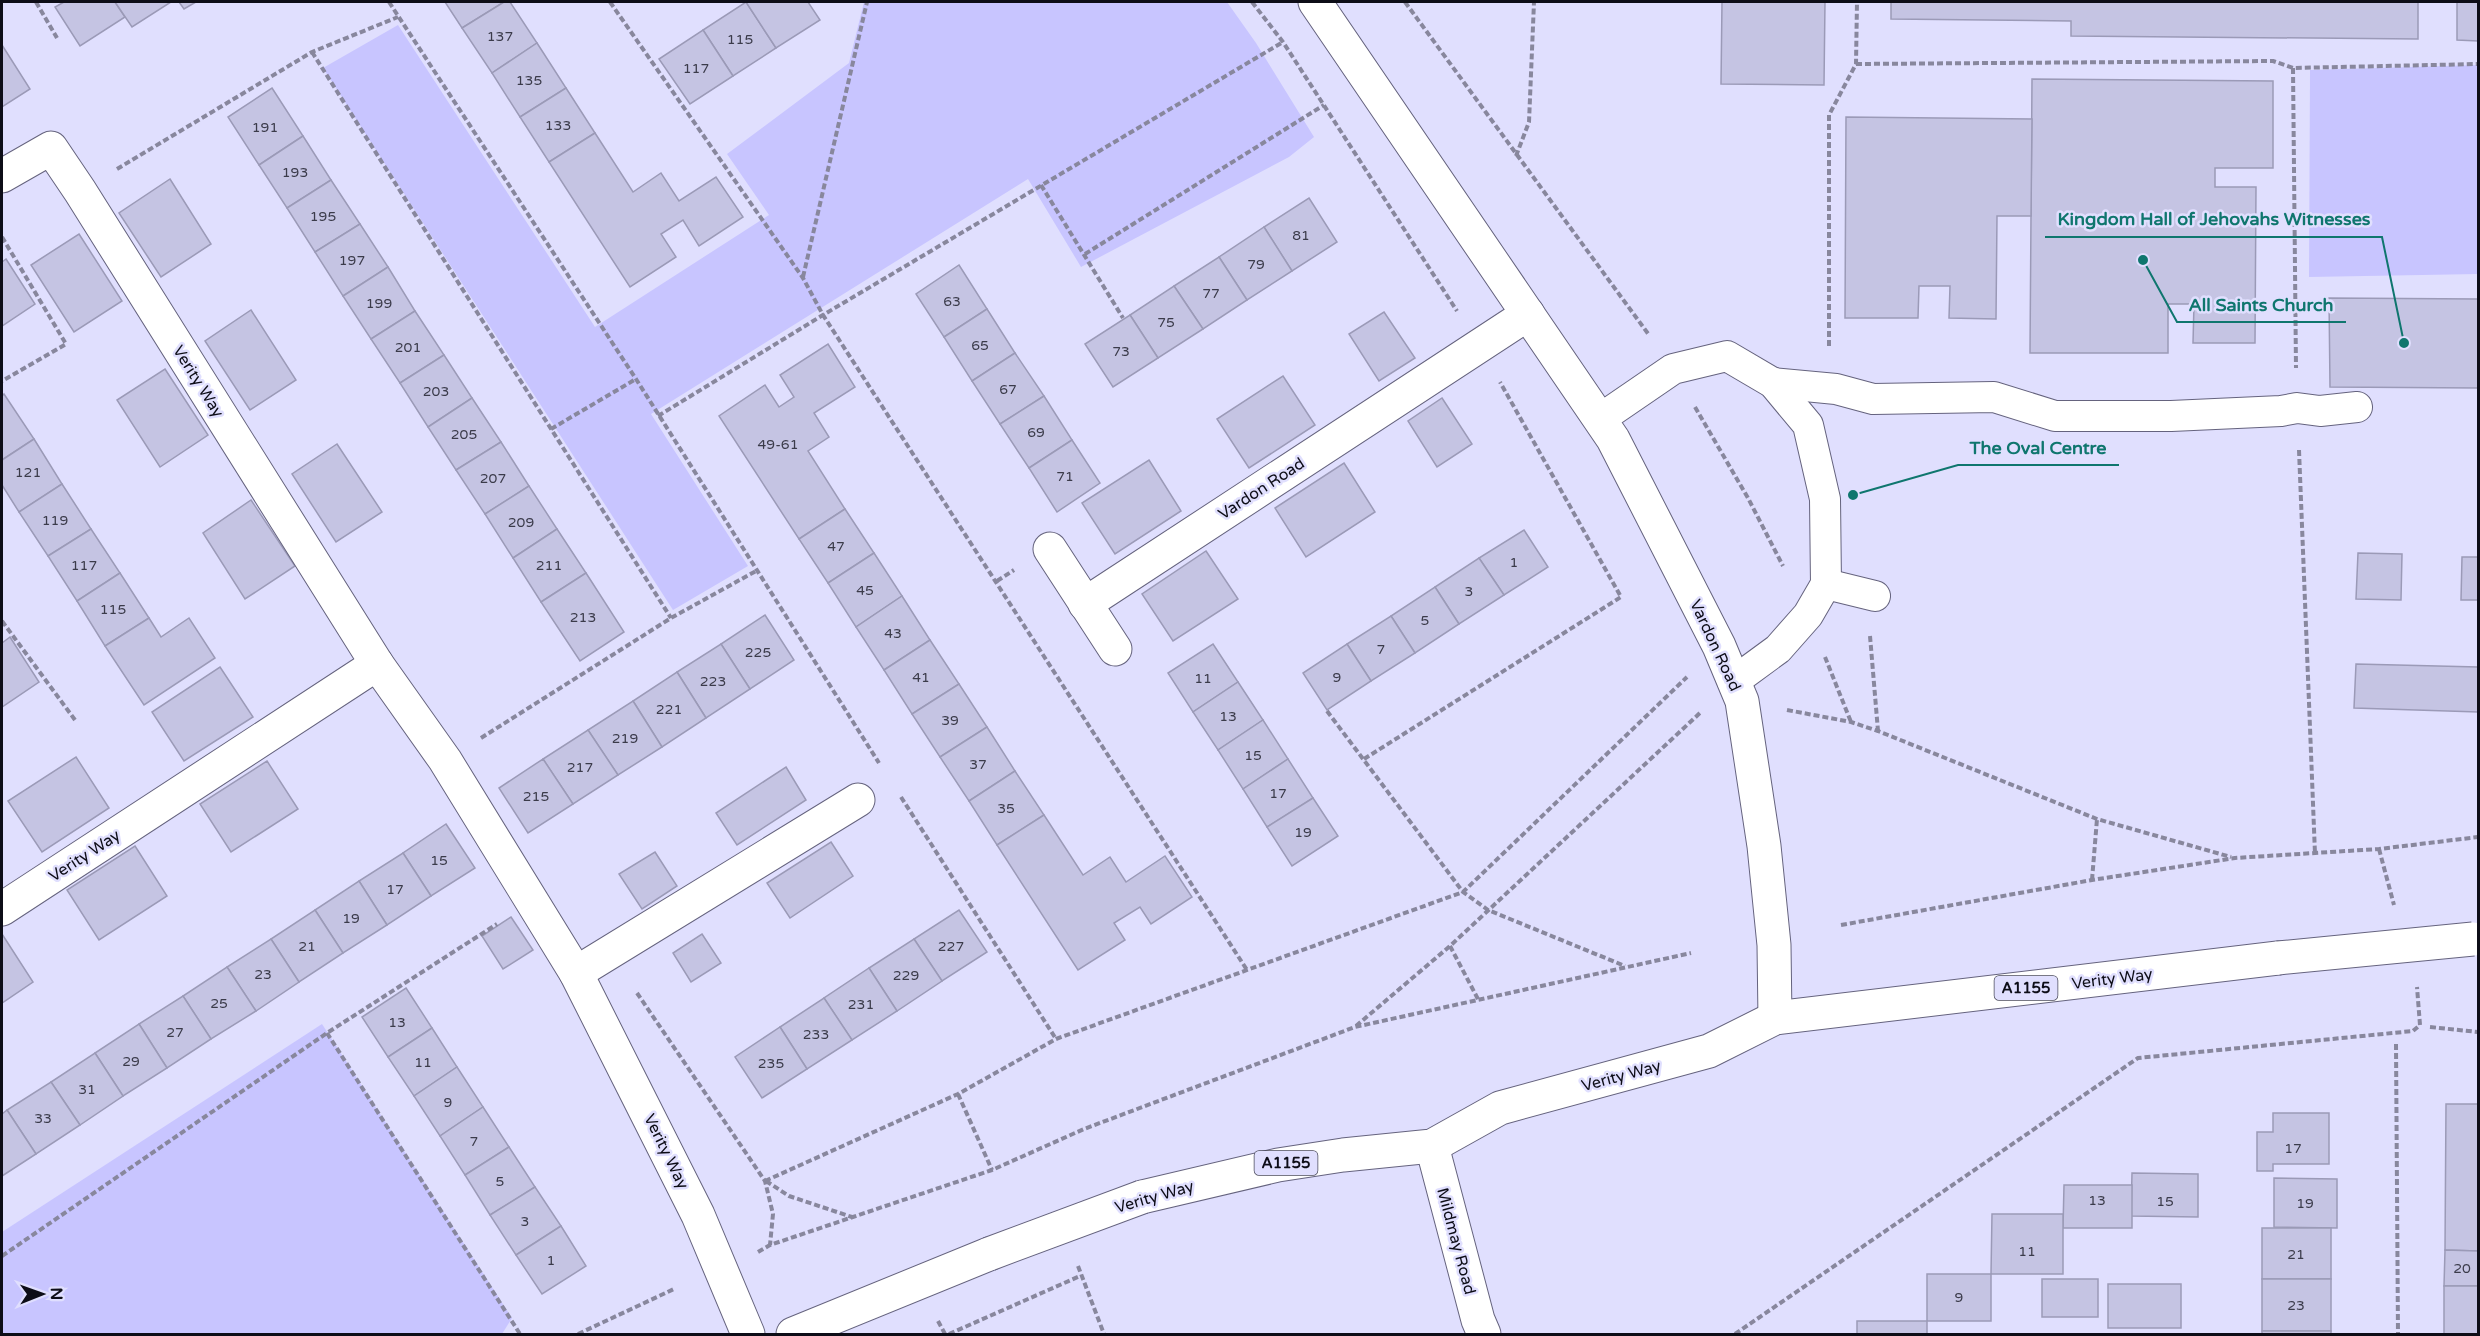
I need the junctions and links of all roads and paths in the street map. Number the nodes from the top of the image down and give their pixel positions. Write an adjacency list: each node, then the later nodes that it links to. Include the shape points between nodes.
1 (36, 2): 9 (path)
2 (389, 2): 8 (path)
3 (610, 2): 21 (path)
4 (867, 2): 21 (path)
5 (1315, 2): 22 (street, Vardon Road)
6 (1534, 2): 15 (path, via 1529,122)
7 (1857, 2): 13 (path, via 1856,64 2273,61)
8 (398, 16): 11 (path); 25 (path)
9 (57, 38)
10 (1290, 38): 17 (path)
11 (312, 52): 18 (path); 32 (path)
12 (2478, 64): 13 (path)
13 (2293, 68): 29 (path)
14 (1324, 105): 20 (path)
15 (1516, 156)
16 (2, 176): 18 (street, Verity Way, via 51,148)
17 (1041, 185): 20 (path); 23 (path)
18 (80, 191): 42 (street, Verity Way)
19 (2, 237): 26 (path, via 66,344)
20 (1085, 254): 24 (path)
21 (803, 278): 23 (path)
22 (1528, 314): 31 (street, Vardon Road); 37 (street, Vardon Road)
23 (823, 315): 30 (path); 67 (path)
24 (1123, 318)
25 (636, 379): 30 (path); 32 (path)
26 (2, 381)
27 (1773, 383): 29 (lane, via 1836,389 1873,399 1994,397 2055,416 2171,416); 31 (lane, via 1727,356 1673,369); 35 (lane, via 1808,425 1825,499)
28 (2357, 407): 29 (lane, via 2320,411)
29 (2297, 408): 53 (path)
30 (658, 416): 34 (path)
31 (1599, 419): 40 (street, Vardon Road, via 1613,439)
32 (551, 429): 38 (path)
33 (1050, 549): 37 (street)
34 (756, 571): 38 (path); 47 (path)
35 (1826, 584): 36 (lane); 43 (lane, via 1808,615)
36 (1875, 596)
37 (1085, 604): 41 (street)
38 (671, 618): 46 (path)
39 (2, 621): 45 (path)
40 (1719, 646): 43 (street, Vardon Road); 56 (path)
41 (1115, 649)
42 (377, 664): 46 (street, Verity Way); 57 (street, Verity Way)
43 (1737, 691): 50 (path, via 1878,731); 58 (path); 71 (street, Vardon Road, via 1764,846 1774,945)
44 (1327, 711): 56 (path)
45 (75, 720)
46 (445, 760): 68 (street, Verity Way)
47 (884, 770)
48 (896, 790): 76 (path)
49 (858, 800): 64 (street)
50 (2097, 819): 54 (path); 55 (path)
51 (2478, 837): 52 (path)
52 (2379, 849): 53 (path); 59 (path)
53 (2315, 854): 54 (path)
54 (2235, 858): 55 (path)
55 (2092, 880): 61 (path)
56 (1463, 892): 58 (path); 67 (path)
57 (2, 909)
58 (1488, 910): 63 (path); 66 (path)
59 (2396, 912)
60 (502, 921): 75 (path)
61 (1841, 925)
62 (2475, 939): 71 (street, Verity Way / A1155, bridge, via 2278,958)
63 (1450, 946): 70 (path); 72 (path)
64 (609, 953): 68 (street); 81 (path)
65 (1691, 954): 66 (path)
66 (1625, 966): 70 (path)
67 (1247, 970): 76 (path)
68 (576, 973): 91 (street, Verity Way, via 698,1215)
69 (2414, 978): 96 (path, via 2420,1025 2413,1031 2138,1058)
70 (1479, 1001): 72 (path)
71 (1775, 1018): 79 (street, Verity Way / A1155, via 1709,1051 1500,1108)
72 (1355, 1027): 80 (path, via 1084,1129)
73 (2430, 1028): 74 (path)
74 (2478, 1032)
75 (327, 1033): 85 (path); 89 (path)
76 (1056, 1039): 78 (path)
77 (2396, 1044): 97 (path)
78 (958, 1094): 80 (path); 81 (path)
79 (1432, 1146): 92 (street, Verity Way / A1155, bridge, via 1278,1165 1142,1197 989,1254); 95 (street, Mildmay Road)
80 (992, 1170): 82 (path)
81 (765, 1180): 82 (path, via 789,1196); 83 (path, via 773,1214)
82 (853, 1217): 83 (path)
83 (770, 1245): 84 (path)
84 (758, 1252)
85 (2, 1256)
86 (1077, 1265): 87 (path)
87 (1080, 1276): 93 (path); 94 (path)
88 (674, 1288): 90 (path)
89 (520, 1335)
90 (578, 1335)
91 (748, 1335)
92 (793, 1335)
93 (949, 1335)
94 (1104, 1335)
95 (1484, 1335)
96 (1735, 1335)
97 (2398, 1335)

